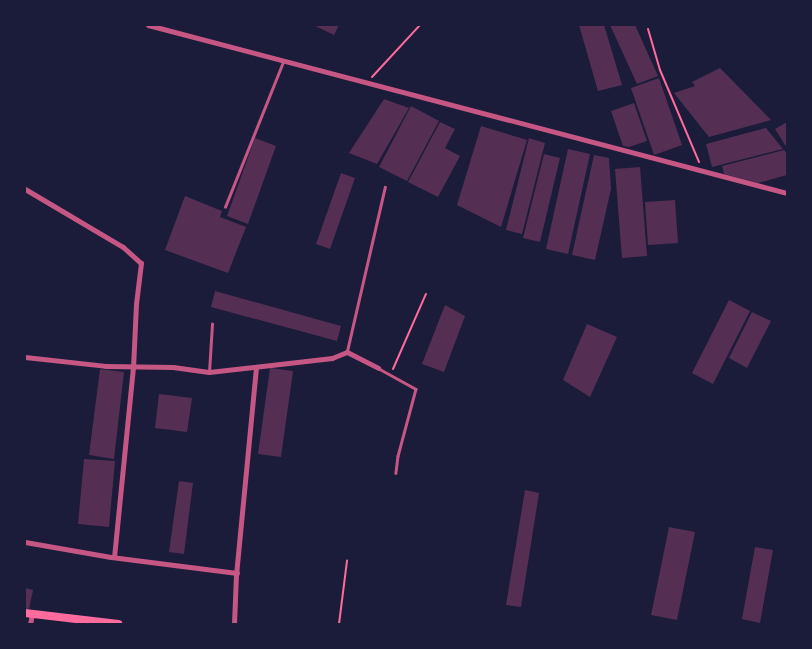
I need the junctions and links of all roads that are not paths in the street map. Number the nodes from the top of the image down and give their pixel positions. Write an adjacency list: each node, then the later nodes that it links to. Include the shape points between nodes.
1 (148, 25): 2 (street)
2 (284, 61): 5 (street); 6 (lane)
3 (385, 187): 8 (lane)
4 (25, 189): 11 (street, via 123,247 141,263)
5 (787, 193)
6 (225, 207)
7 (212, 324): 13 (lane)
8 (347, 352): 10 (street, via 332,358); 12 (street)
9 (25, 357): 11 (street)
10 (256, 367): 13 (street); 17 (street)
11 (133, 368): 13 (street, via 173,367); 16 (street)
12 (378, 368): 14 (lane, via 416,389)
13 (210, 372)
14 (396, 474)
15 (25, 542): 16 (street)
16 (114, 557): 17 (street)
17 (237, 573): 21 (street)
18 (29, 614): 19 (street); 20 (main road)
19 (30, 624)
20 (118, 624)
21 (234, 624)

